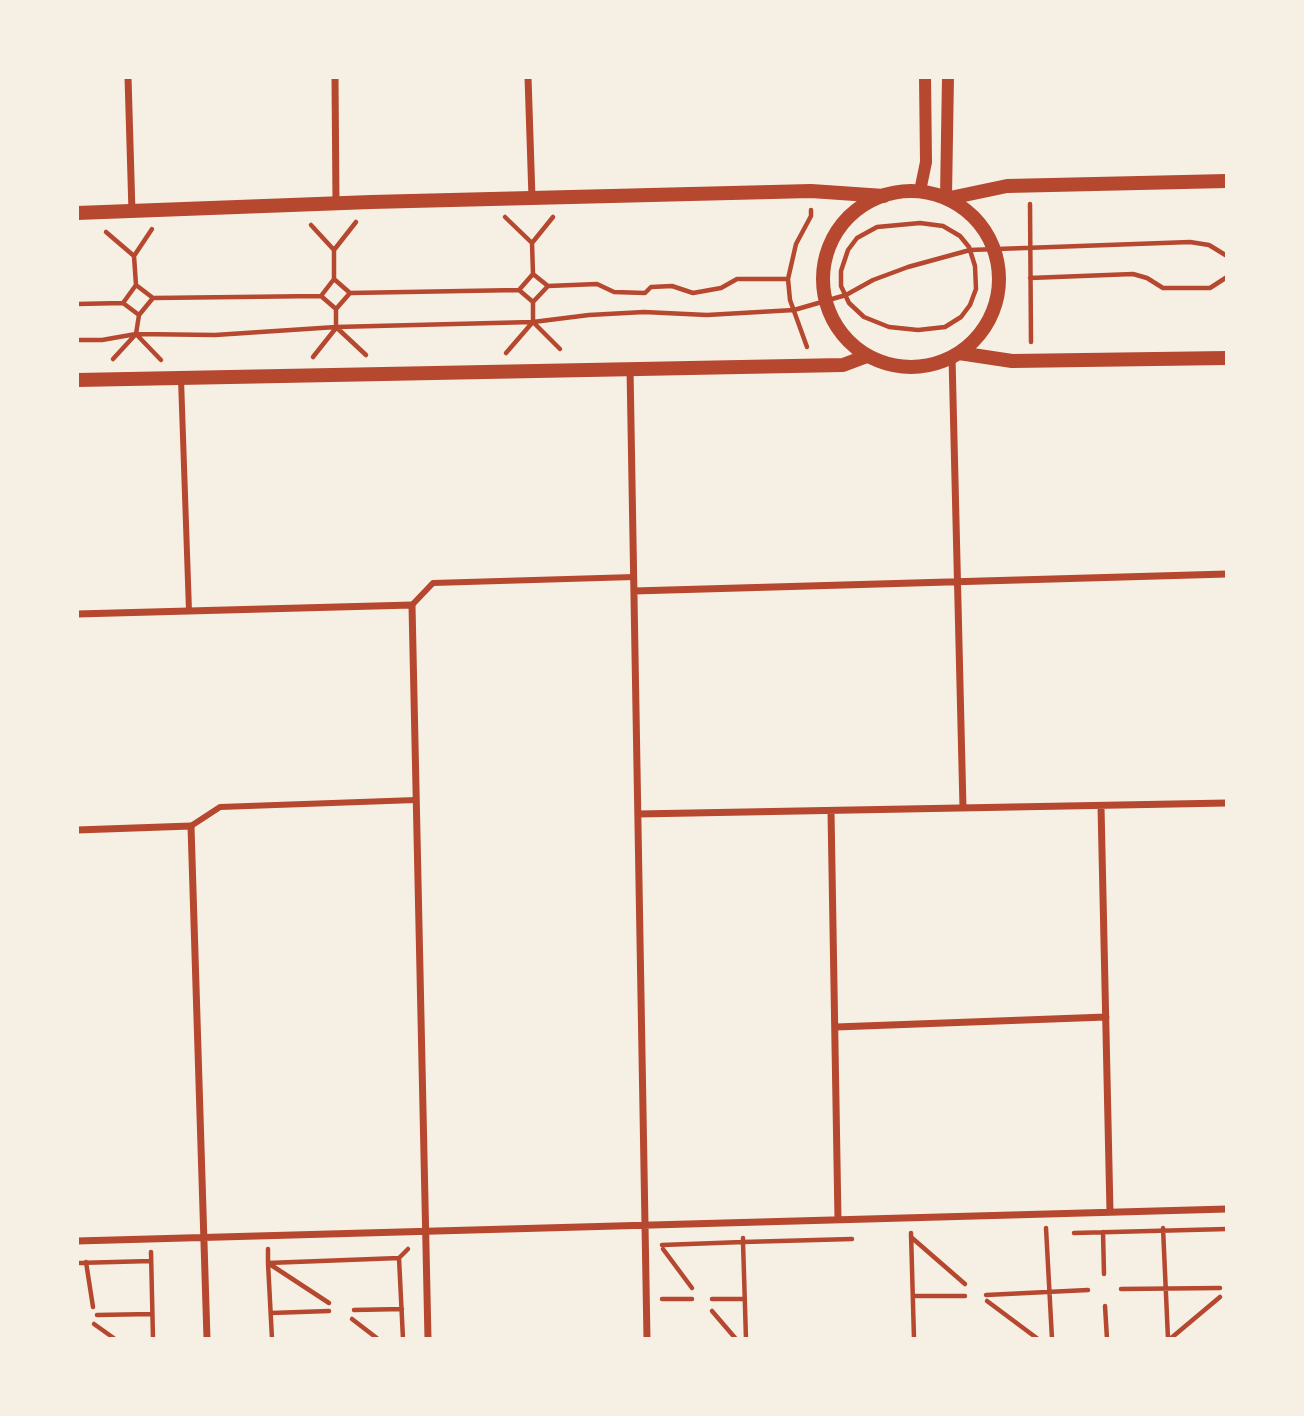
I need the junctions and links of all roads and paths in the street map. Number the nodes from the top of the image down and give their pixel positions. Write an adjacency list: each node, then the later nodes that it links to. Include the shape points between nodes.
1 (128, 77): 17 (street)
2 (335, 77): 15 (street)
3 (528, 77): 13 (street)
4 (925, 77): 9 (street, via 926,162)
5 (948, 77): 12 (street)
6 (1227, 181): 7 (main road)
7 (1030, 185): 12 (main road); 19 (path)
8 (811, 191): 10 (main road); 11 (main road); 28 (path, via 811,216 796,244)
9 (920, 191): 10 (main road); 12 (main road)
10 (884, 195): 36 (main road, via 852,212 837,230 826,252 822,276)
11 (569, 197): 13 (main road); 24 (path, via 533,243)
12 (948, 197): 20 (main road, via 981,226)
13 (532, 198): 14 (main road)
14 (372, 202): 15 (main road); 21 (path)
15 (336, 203): 16 (main road)
16 (293, 205): 17 (main road); 21 (path)
17 (132, 212): 18 (main road)
18 (80, 213): 29 (path, via 134,256)
19 (1030, 248): 20 (path); 23 (path, via 1189,242 1209,245); 26 (path)
20 (993, 249): 22 (path); 47 (main road, via 999,270 998,295 978,337)
21 (334, 250): 27 (path)
22 (970, 250): 33 (path, via 908,267); 33 (path, via 960,236 943,226 877,227 857,238 848,250 841,271); 33 (path, via 976,289 961,317 945,327 889,327 864,317)
23 (1227, 256)
24 (533, 274): 30 (path); 31 (path)
25 (1227, 277): 26 (path, via 1210,288 1163,288 1133,274)
26 (1030, 278): 50 (path)
27 (334, 279): 32 (path); 34 (path)
28 (788, 279): 30 (path, via 737,279 721,288 693,293 672,286 651,287 645,293 614,292 597,284); 41 (path)
29 (136, 285): 35 (path); 38 (path)
30 (548, 286): 37 (path)
31 (519, 289): 32 (path); 37 (path)
32 (350, 293): 40 (path)
33 (846, 295): 36 (path)
34 (321, 296): 35 (path); 40 (path)
35 (153, 298): 42 (path)
36 (826, 301): 41 (path); 48 (main road, via 834,322)
37 (533, 302): 43 (path)
38 (123, 303): 39 (path); 42 (path)
39 (77, 304)
40 (336, 309): 44 (path)
41 (794, 310): 43 (path, via 589,314); 51 (path, via 807,341)
42 (139, 315): 45 (path)
43 (533, 322): 44 (path); 53 (path); 54 (path)
44 (336, 327): 45 (path, via 215,335); 55 (path); 56 (path)
45 (136, 334): 46 (path); 57 (path)
46 (77, 340)
47 (956, 355): 48 (main road, via 914,367 890,365); 50 (main road); 61 (street)
48 (867, 356): 51 (main road, via 844,365)
49 (1227, 358): 50 (main road)
50 (1031, 360)
51 (807, 365): 52 (main road)
52 (630, 368): 53 (main road); 60 (street)
53 (579, 369): 54 (main road)
54 (490, 371): 55 (main road)
55 (386, 373): 56 (main road)
56 (299, 375): 57 (main road)
57 (180, 378): 58 (main road); 64 (street)
58 (77, 380)
59 (1227, 574): 61 (street)
60 (634, 577): 62 (street); 63 (street, via 433,583)
61 (958, 582): 62 (street); 69 (street)
62 (634, 591): 71 (street)
63 (411, 605): 64 (street); 66 (street)
64 (189, 611): 65 (street)
65 (77, 614)
66 (416, 800): 72 (street, via 220,807); 83 (street)
67 (1227, 803): 68 (street)
68 (1101, 806): 69 (street); 74 (street)
69 (963, 808): 70 (street)
70 (831, 811): 71 (street); 75 (street)
71 (638, 814): 82 (street)
72 (191, 826): 73 (street); 85 (street)
73 (77, 830)
74 (1106, 1017): 75 (street); 78 (street)
75 (836, 1027): 81 (street)
76 (1227, 1209): 77 (street)
77 (1163, 1211): 78 (street); 96 (path)
78 (1110, 1212): 79 (street)
79 (1046, 1214): 80 (street); 98 (path)
80 (910, 1218): 81 (street); 86 (path)
81 (838, 1220): 82 (street)
82 (645, 1225): 83 (street); 125 (street)
83 (426, 1231): 85 (street); 124 (street)
84 (1103, 1232): 91 (path)
85 (204, 1237): 87 (street); 120 (street)
86 (911, 1237): 92 (path); 99 (path)
87 (77, 1241)
88 (77, 1262): 89 (path)
89 (86, 1262): 108 (path); 113 (path, via 151,1261)
90 (268, 1264): 106 (path); 109 (path, via 399,1258); 114 (path)
91 (1104, 1273)
92 (965, 1283)
93 (692, 1288): 102 (path, via 660,1245 743,1242)
94 (1220, 1288): 96 (path)
95 (1121, 1289): 96 (path)
96 (1166, 1289): 132 (path)
97 (1088, 1290): 98 (path)
98 (1050, 1292): 129 (path, via 986,1298); 130 (path)
99 (913, 1296): 100 (path); 128 (path)
100 (965, 1296)
101 (1220, 1297): 132 (path)
102 (745, 1298): 105 (path); 127 (path)
103 (662, 1299): 104 (path)
104 (692, 1299)
105 (712, 1299)
106 (329, 1303)
107 (1105, 1306): 131 (path)
108 (93, 1307)
109 (401, 1309): 110 (path); 123 (path)
110 (354, 1310)
111 (329, 1311): 114 (path)
112 (712, 1311): 126 (path)
113 (152, 1314): 115 (path); 119 (path)
114 (271, 1314): 121 (path)
115 (97, 1315)
116 (352, 1319): 122 (path)
117 (94, 1324): 118 (path)
118 (115, 1339)
119 (153, 1339)
120 (207, 1339)
121 (272, 1339)
122 (378, 1339)
123 (403, 1339)
124 (428, 1339)
125 (647, 1339)
126 (736, 1339)
127 (746, 1339)
128 (914, 1339)
129 (1038, 1339)
130 (1052, 1339)
131 (1107, 1339)
132 (1169, 1339)

